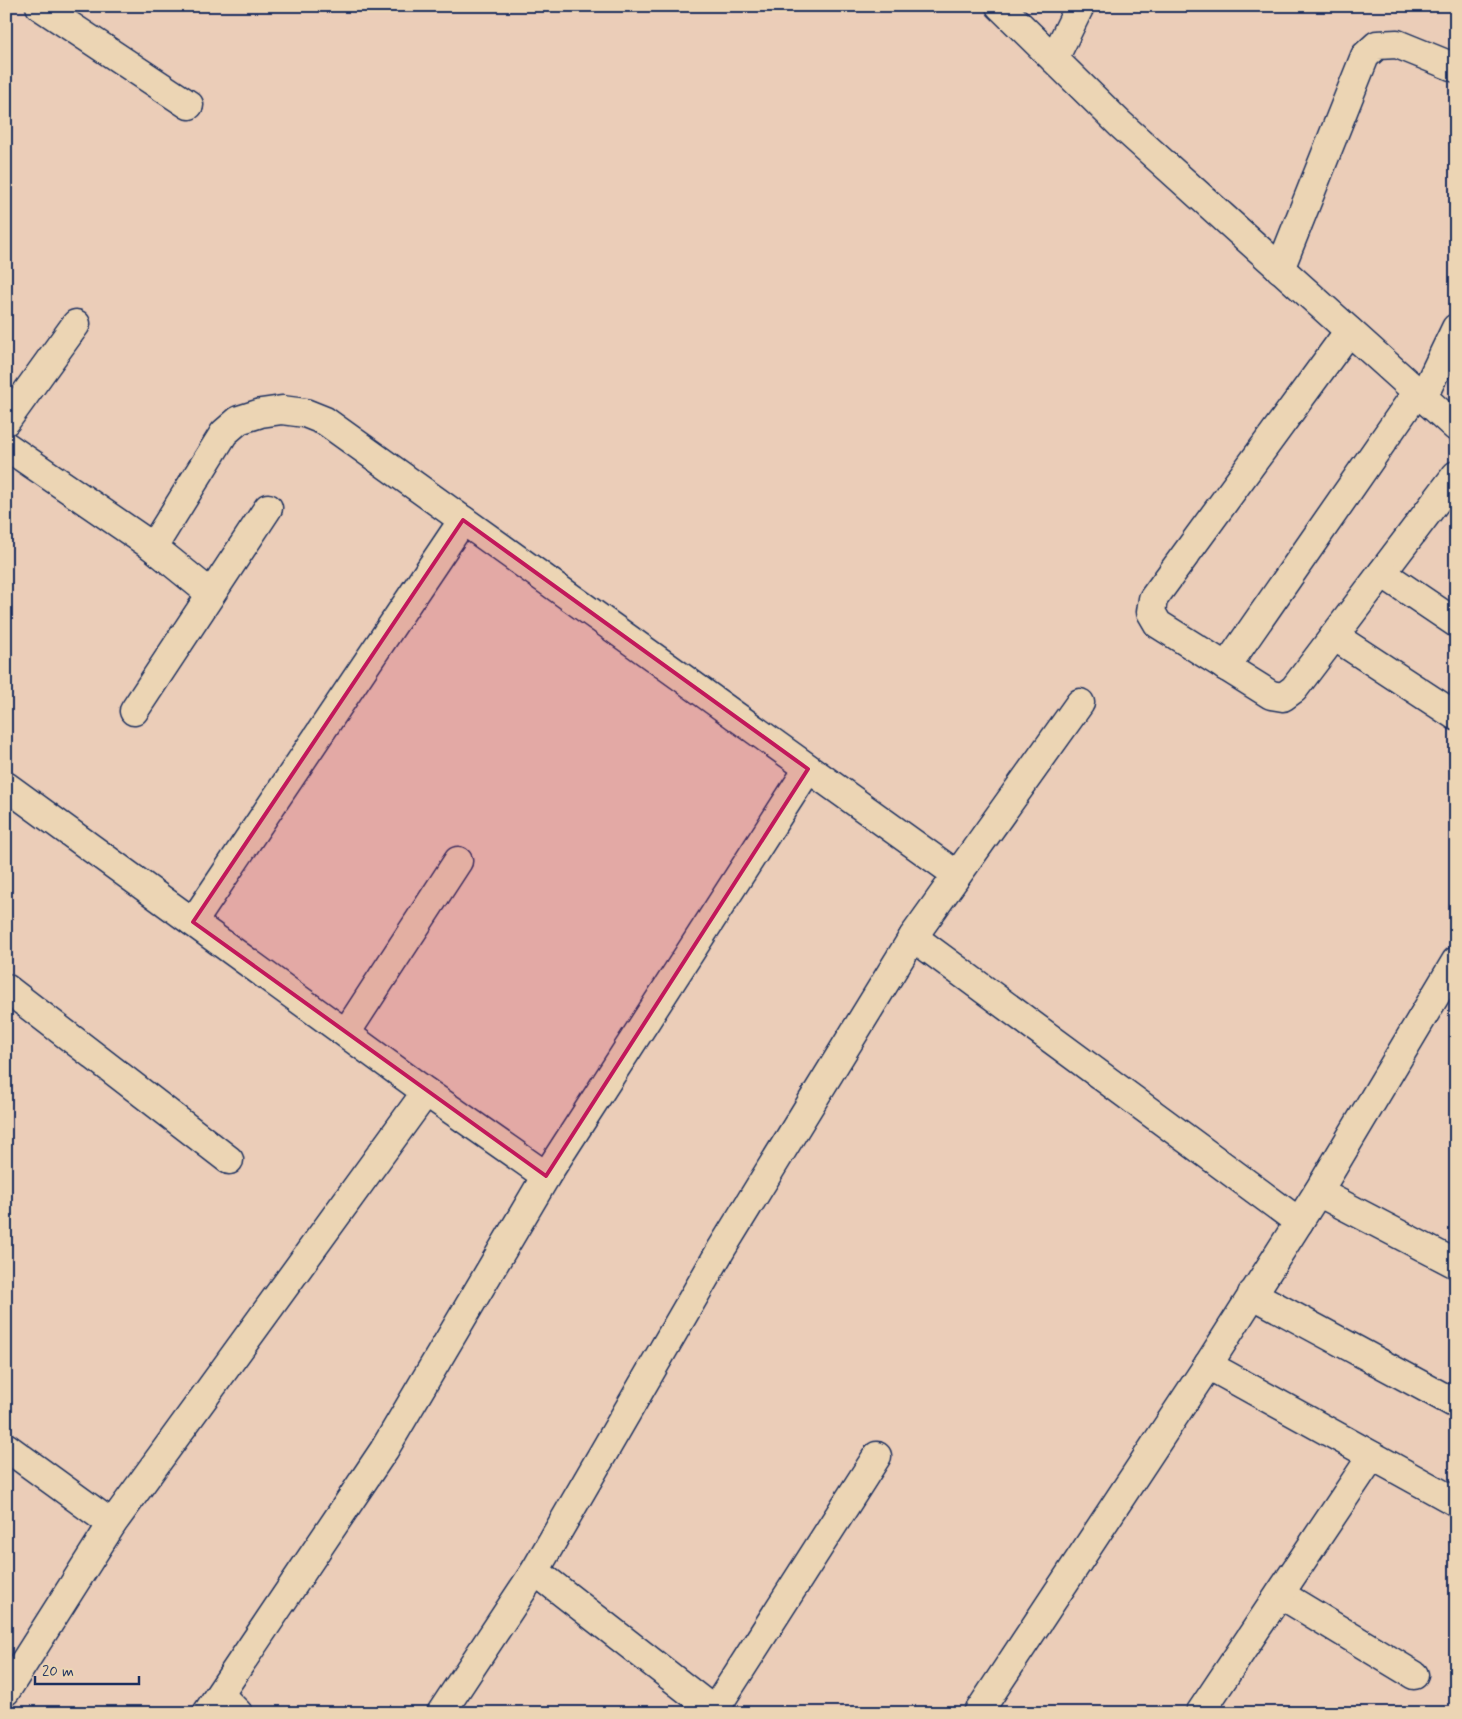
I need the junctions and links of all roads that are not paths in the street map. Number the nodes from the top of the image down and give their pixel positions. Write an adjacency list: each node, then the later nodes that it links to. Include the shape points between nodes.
1 (40, 6): 6 (street)
2 (1000, 6): 4 (street)
3 (1080, 6): 4 (street)
4 (1054, 59): 7 (street, via 1120,124)
5 (1456, 68): 7 (street, via 1397,44 1377,45 1365,56)
6 (188, 106)
7 (1280, 269): 10 (street)
8 (76, 324): 11 (street)
9 (1456, 328): 12 (street)
10 (1349, 331): 12 (street); 24 (street, via 1153,599 1151,612 1158,624)
11 (15, 391): 13 (street)
12 (1420, 395): 14 (street); 24 (street)
13 (6, 421)
14 (1456, 428)
15 (6, 446): 19 (street)
16 (1456, 475): 20 (street)
17 (268, 508): 21 (street)
18 (463, 520): 19 (street, via 325,421 306,413 282,410 239,420 224,433); 28 (street); 32 (street)
19 (153, 547): 21 (street)
20 (1382, 573): 22 (street); 23 (street)
21 (211, 594): 26 (street)
22 (1456, 623)
23 (1334, 636): 24 (street, via 1294,689 1283,697 1271,695); 27 (street)
24 (1226, 667)
25 (1080, 703): 31 (street)
26 (134, 711)
27 (1456, 716)
28 (808, 769): 31 (street); 39 (street)
29 (6, 786): 32 (street)
30 (458, 861): 36 (street)
31 (957, 875): 33 (street)
32 (193, 922): 36 (street)
33 (913, 937): 41 (street); 51 (street, via 722,1248)
34 (1456, 961): 40 (street)
35 (6, 988): 38 (street)
36 (346, 1033): 37 (street)
37 (426, 1092): 39 (street); 50 (street)
38 (229, 1160)
39 (546, 1176): 55 (street, via 384,1450)
40 (1327, 1177): 41 (street); 42 (street)
41 (1299, 1222): 43 (street)
42 (1456, 1264)
43 (1252, 1294): 44 (street); 45 (street)
44 (1208, 1365): 48 (street); 58 (street)
45 (1456, 1404)
46 (6, 1446): 50 (street)
47 (878, 1456): 56 (street)
48 (1372, 1456): 49 (street); 52 (street)
49 (1456, 1502)
50 (112, 1524): 54 (street)
51 (535, 1572): 56 (street); 57 (street)
52 (1280, 1594): 53 (street); 59 (street)
53 (1414, 1674)
54 (6, 1691)
55 (222, 1707)
56 (716, 1712)
57 (441, 1713)
58 (978, 1713)
59 (1200, 1713)

